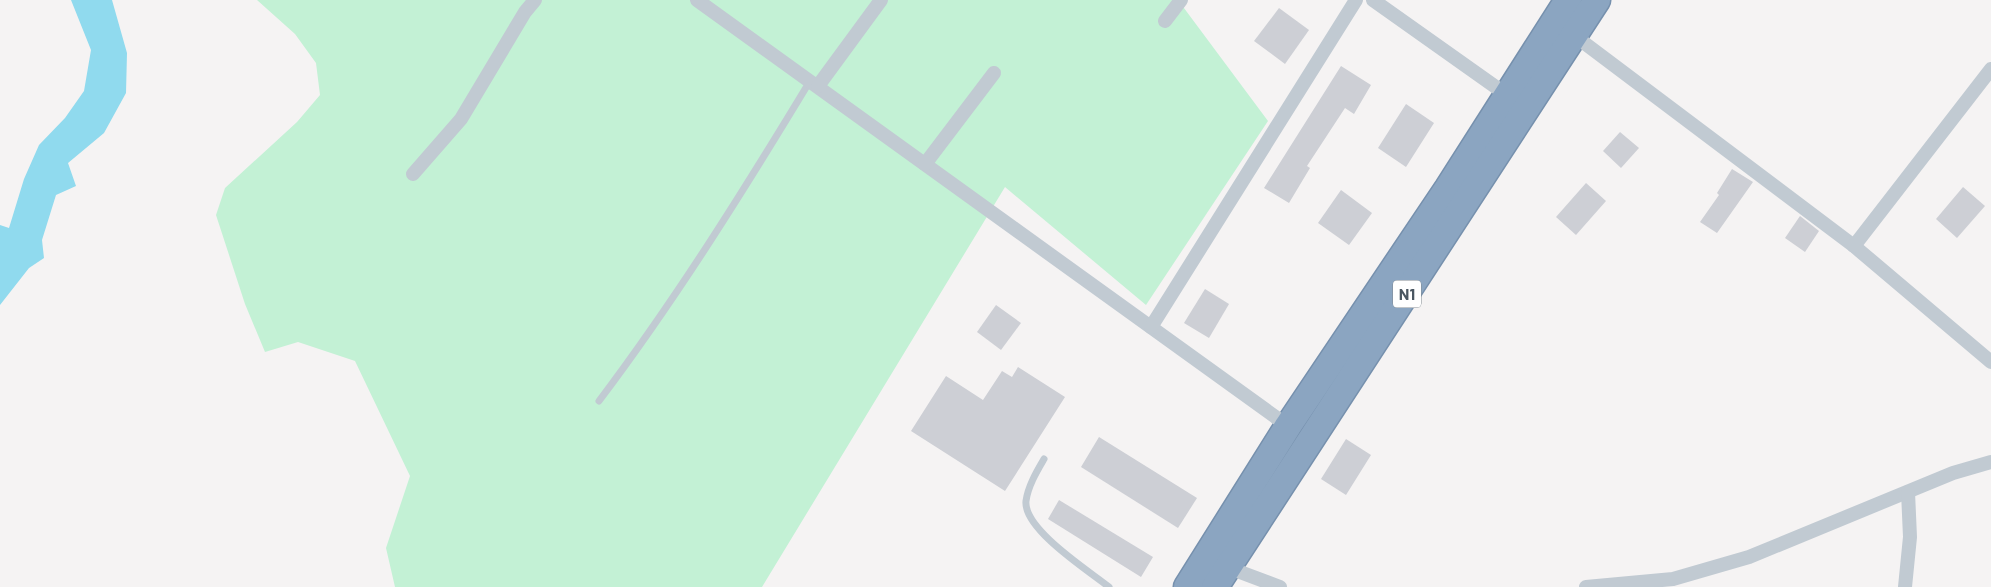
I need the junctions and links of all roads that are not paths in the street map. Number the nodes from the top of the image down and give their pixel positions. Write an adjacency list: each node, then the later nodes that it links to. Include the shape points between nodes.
1 (535, 0): 16 (street, via 461,119)
2 (880, 0): 13 (street)
3 (1181, 0): 9 (street)
4 (1356, 0): 18 (street)
5 (1373, 0): 14 (street)
6 (1568, 0): 14 (highway, N1)
7 (1597, 0): 10 (highway, N1)
8 (702, 1): 13 (street)
9 (1165, 21)
10 (1575, 36): 17 (street); 25 (highway, N1)
11 (1991, 69): 17 (street)
12 (994, 73): 15 (street)
13 (814, 83): 15 (street); 20 (lane)
14 (1507, 96): 21 (highway, N1)
15 (925, 164): 18 (street)
16 (414, 174)
17 (1854, 246): 19 (street)
18 (1151, 327): 21 (street)
19 (1991, 362)
20 (600, 401)
21 (1288, 426): 25 (highway, N1)
22 (1044, 458): 27 (lane, via 1026,502 1028,512 1039,532)
23 (1991, 462): 24 (street, via 1953,473)
24 (1908, 492): 26 (street, via 1749,557); 32 (street, via 1910,536)
25 (1217, 571): 28 (highway, N1); 29 (street)
26 (1667, 580): 30 (street); 31 (street)
27 (1109, 587)
28 (1187, 587)
29 (1280, 587)
30 (1586, 587)
31 (1687, 587)
32 (1905, 587)

